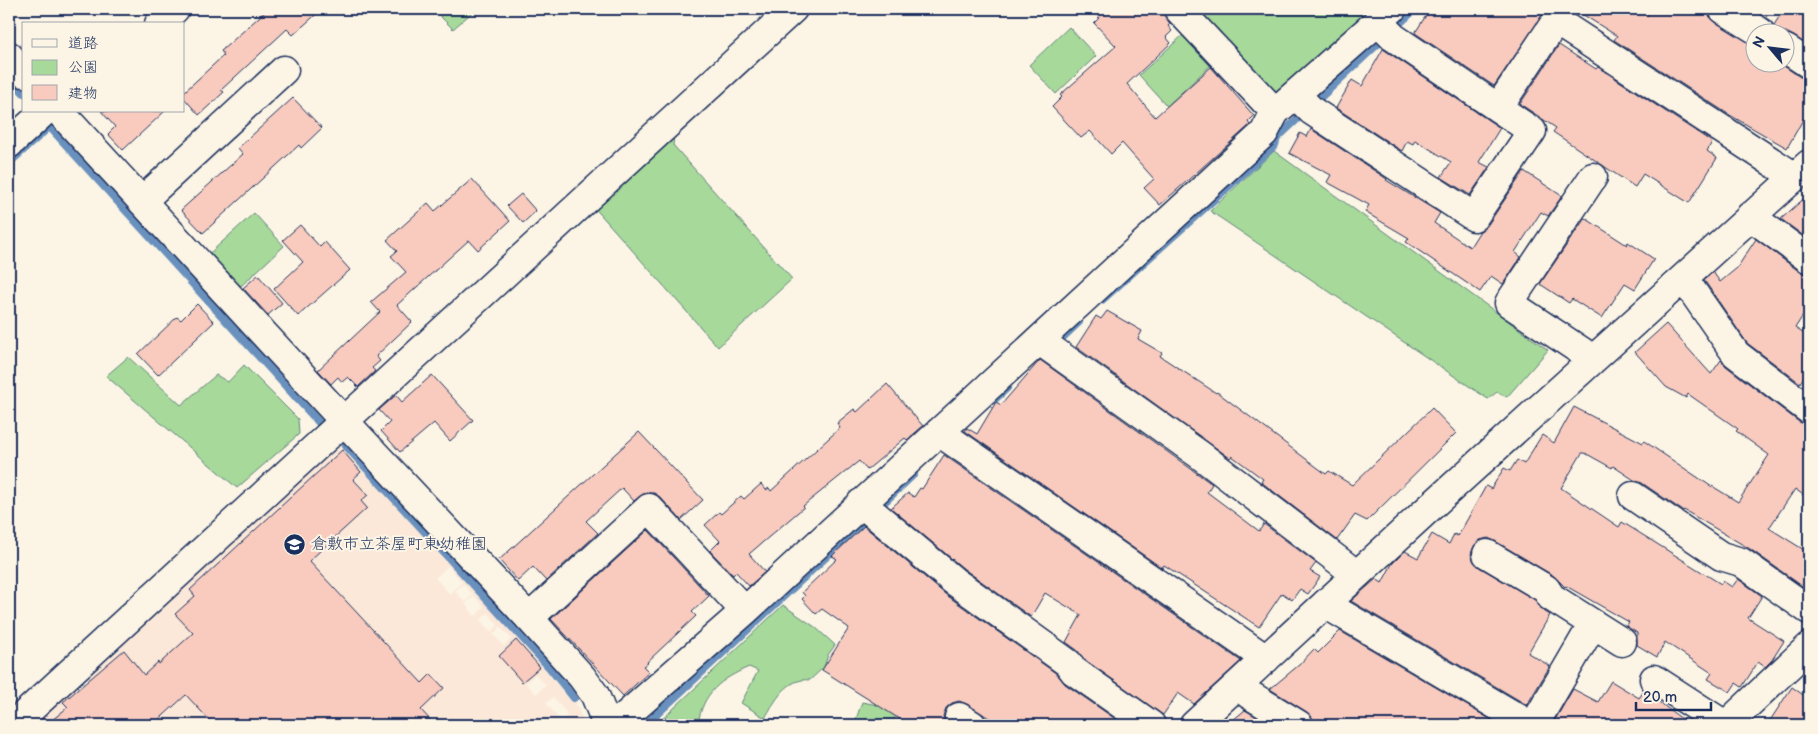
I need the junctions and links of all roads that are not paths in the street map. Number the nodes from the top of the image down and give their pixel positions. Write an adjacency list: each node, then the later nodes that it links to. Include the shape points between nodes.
1 (176, 9): 5 (street)
2 (793, 9): 27 (street)
3 (1178, 9): 16 (street)
4 (1723, 9): 6 (street)
5 (161, 22)
6 (1746, 23)
7 (1386, 24): 13 (street); 14 (street)
8 (9, 56): 12 (street)
9 (1796, 56): 10 (street)
10 (1809, 64)
11 (284, 70): 20 (street)
12 (22, 71)
13 (1304, 103): 14 (street, via 1474,217 1532,131); 16 (street)
14 (1498, 108): 18 (street, via 1556,21)
15 (57, 112): 17 (street); 20 (street)
16 (1275, 112): 24 (street, via 1264,134)
17 (9, 144)
18 (1802, 170): 21 (street)
19 (1593, 177): 25 (street, via 1509,303)
20 (142, 201): 27 (street)
21 (1756, 221): 22 (street); 23 (street)
22 (1809, 259)
23 (1687, 283): 25 (street); 26 (street, via 1736,354)
24 (1040, 341): 28 (street); 32 (street, via 1200,455)
25 (1593, 359): 32 (street)
26 (1809, 410)
27 (344, 421): 36 (street); 44 (street)
28 (947, 438): 30 (street); 40 (street)
29 (1633, 496): 34 (street, via 1721,556 1741,562)
30 (867, 508): 35 (street); 47 (street, via 954,581)
31 (1487, 554): 37 (street, via 1546,589 1551,597)
32 (1356, 574): 33 (street)
33 (1331, 608): 40 (street); 50 (street)
34 (1809, 610)
35 (745, 611): 36 (street, via 649,508); 46 (street)
36 (529, 618): 45 (street, via 596,696)
37 (1594, 624): 38 (street); 51 (street)
38 (1622, 642)
39 (1809, 647): 43 (street)
40 (1266, 659): 42 (street)
41 (1654, 679): 43 (street)
42 (1243, 690): 48 (street); 49 (street)
43 (1732, 724)
44 (13, 725)
45 (607, 725)
46 (615, 725)
47 (1151, 725)
48 (1194, 725)
49 (1299, 725)
50 (1530, 725)
51 (1534, 725)

